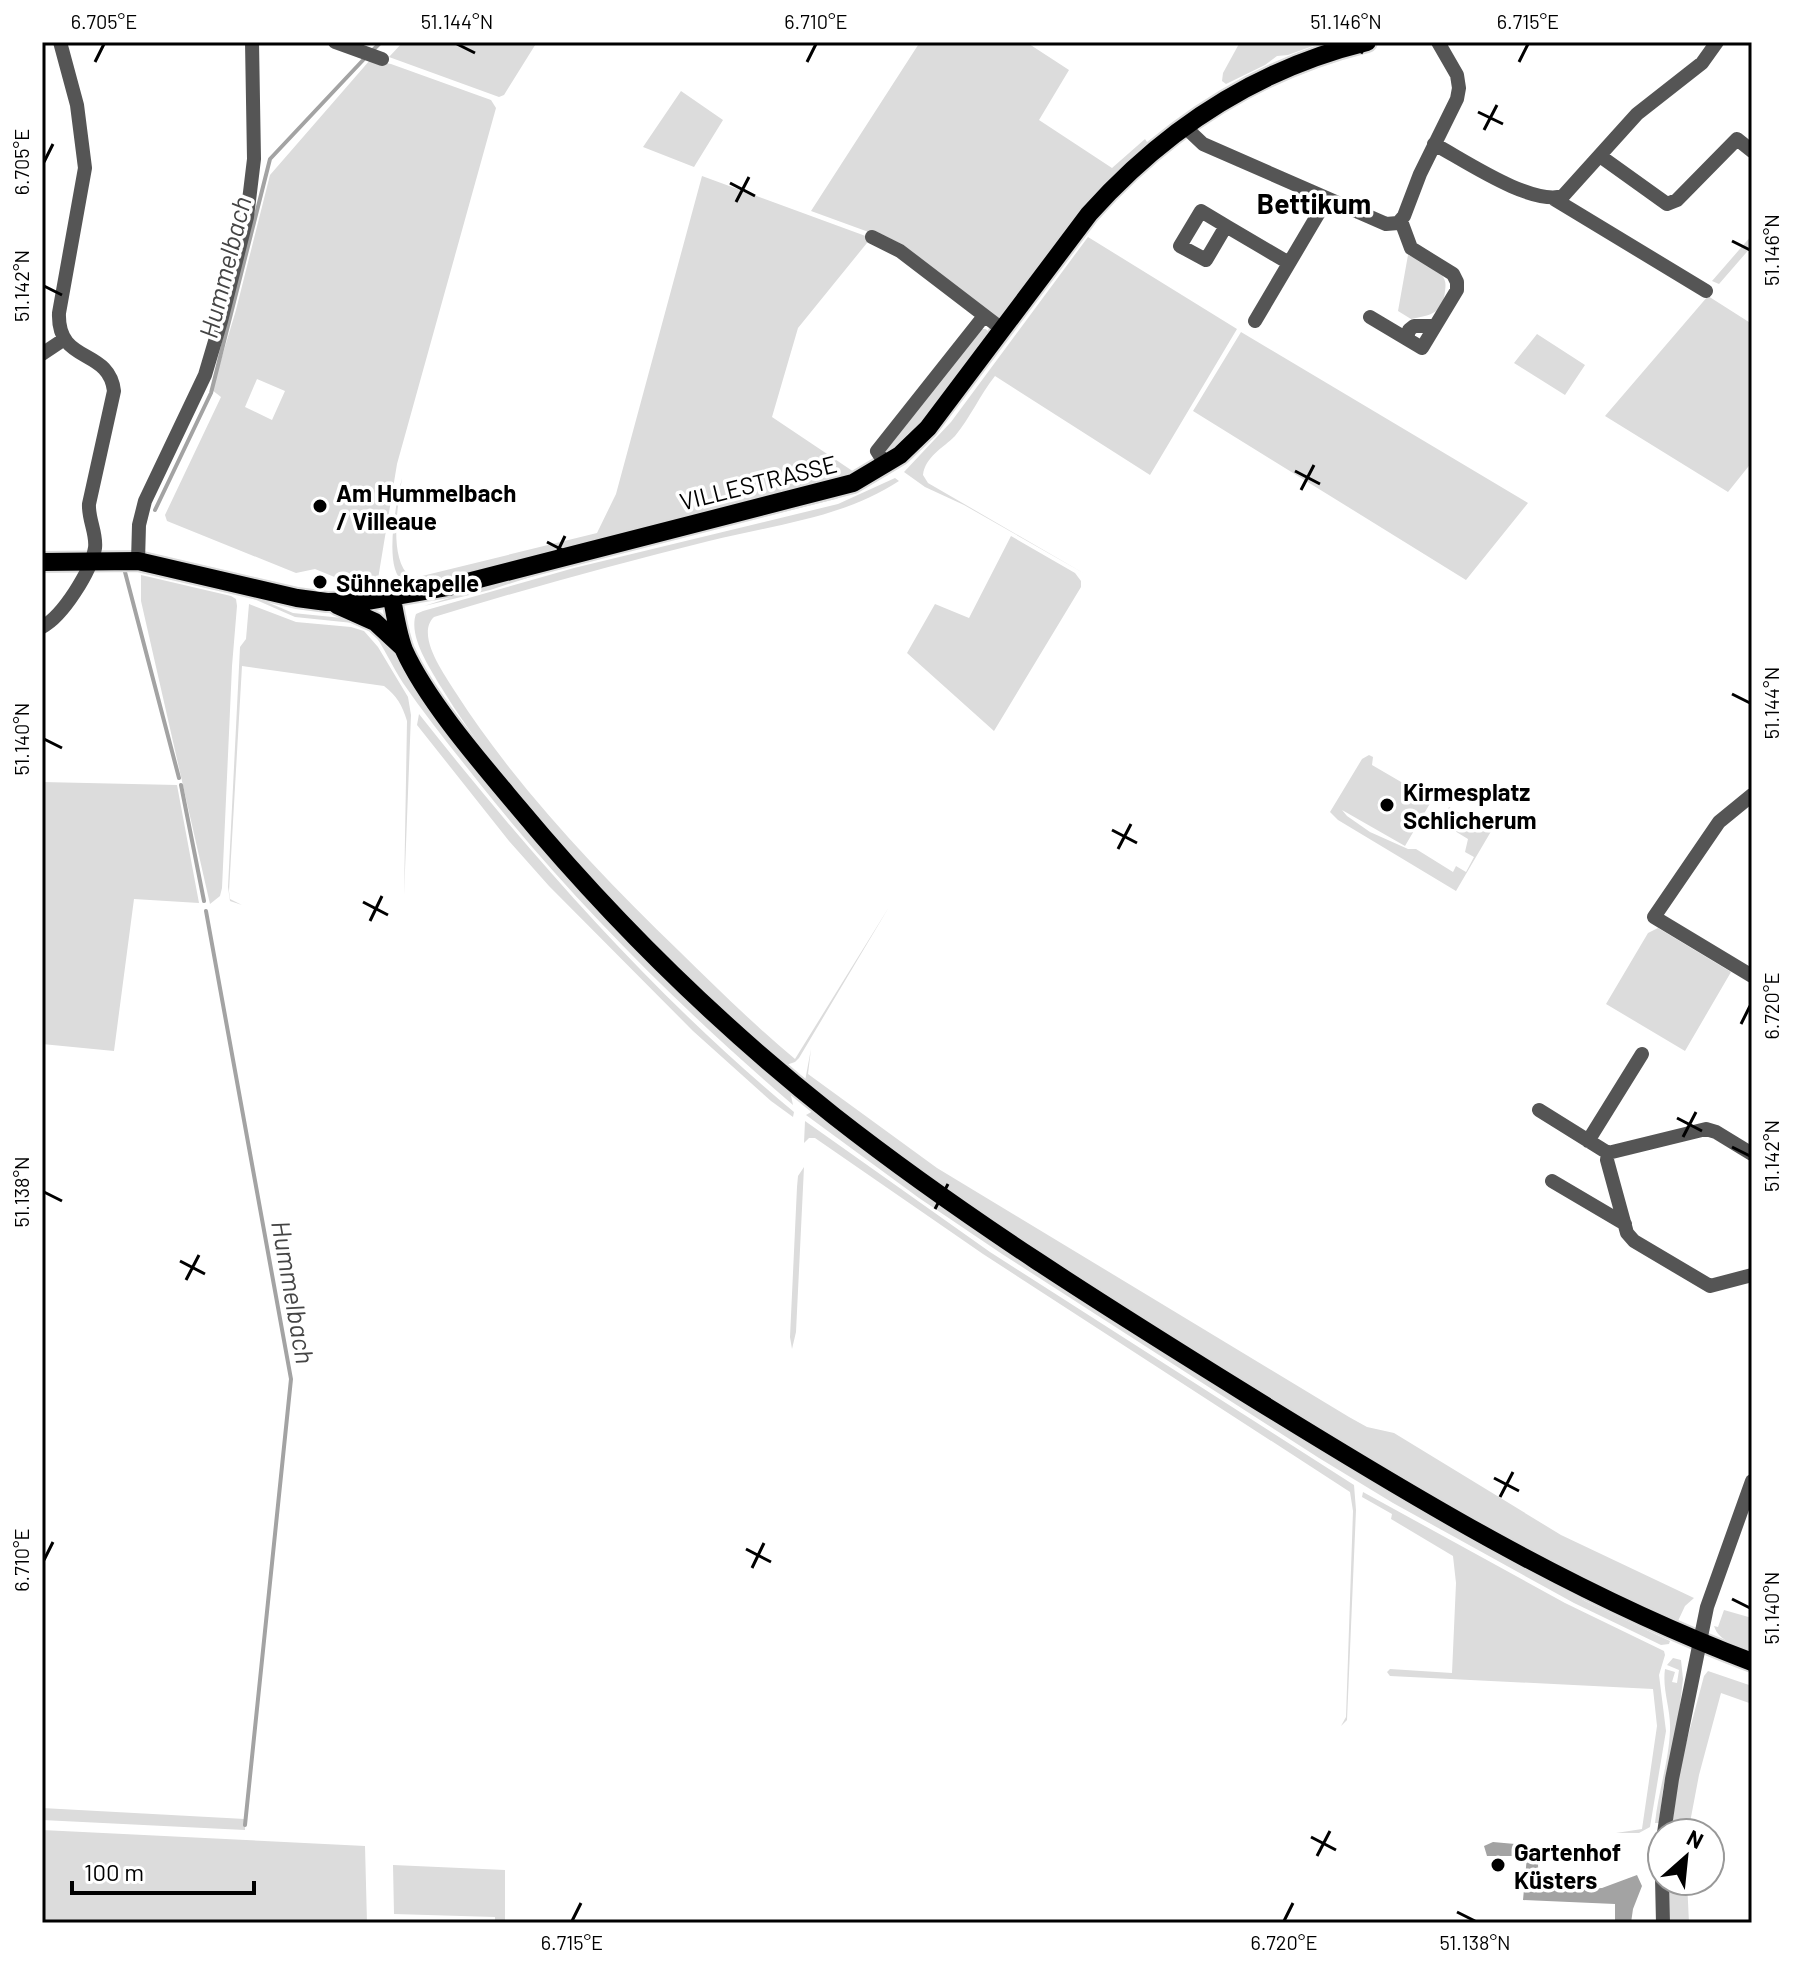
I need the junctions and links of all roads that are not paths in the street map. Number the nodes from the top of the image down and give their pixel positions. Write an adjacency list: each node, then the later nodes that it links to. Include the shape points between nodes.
1 (60, 42): 23 (street, via 77,105 85,168 59,313)
2 (252, 42): 27 (street, via 254,159 247,217 205,375 145,501)
3 (335, 42): 7 (street)
4 (1367, 42): 8 (main road, VILLESTRASSE, via 1282,69)
5 (1438, 42): 9 (street, via 1455,69 1459,88)
6 (1717, 42): 11 (street, via 1707,57 1644,107)
7 (382, 59)
8 (1184, 126): 12 (street, via 1203,144); 22 (main road, VILLESTRASSE, via 1095,208)
9 (1434, 144): 13 (street, via 1520,190); 14 (street)
10 (1752, 151): 11 (street, via 1737,139 1667,204)
11 (1600, 156): 13 (street, via 1569,191)
12 (1327, 199): 14 (street, via 1386,224); 17 (street)
13 (1554, 199): 18 (street)
14 (1401, 221): 20 (street, via 1411,248 1450,272 1457,290 1422,348)
15 (1226, 226): 17 (street)
16 (872, 237): 19 (street, via 900,251)
17 (1289, 263): 21 (street)
18 (1706, 291)
19 (984, 316): 22 (street); 25 (street, via 877,451)
20 (1370, 317)
21 (1255, 321)
22 (1002, 329): 25 (main road, VILLESTRASSE, via 928,428)
23 (63, 340): 24 (street); 26 (street, via 103,367 114,385 89,504)
24 (42, 354)
25 (886, 465): 29 (main road, VILLESTRASSE, via 830,490)
26 (92, 559): 27 (main road, VILLESTRASSE); 28 (main road, VILLESTRASSE); 31 (street, via 71,597)
27 (138, 561): 30 (main road, VILLESTRASSE)
28 (42, 562)
29 (392, 598): 30 (main road, VILLESTRASSE); 32 (main road)
30 (327, 602): 32 (main road, via 375,622)
31 (42, 627)
32 (404, 649): 44 (main road, via 482,764 593,893 743,1039 860,1135 1042,1263 1359,1462 1532,1562)
33 (1752, 795): 34 (street, via 1719,822 1654,917)
34 (1752, 976)
35 (1642, 1054): 37 (street)
36 (1539, 1110): 37 (street)
37 (1588, 1141): 38 (street)
38 (1608, 1153): 39 (street, via 1706,1129); 41 (street)
39 (1752, 1154)
40 (1552, 1181): 41 (street)
41 (1625, 1224): 42 (street, via 1634,1241 1706,1284)
42 (1752, 1275)
43 (1752, 1481): 44 (street, via 1711,1594)
44 (1700, 1642): 45 (main road); 46 (street)
45 (1752, 1662)
46 (1666, 1817)
47 (1662, 1897): 48 (street)
48 (1663, 1923)

